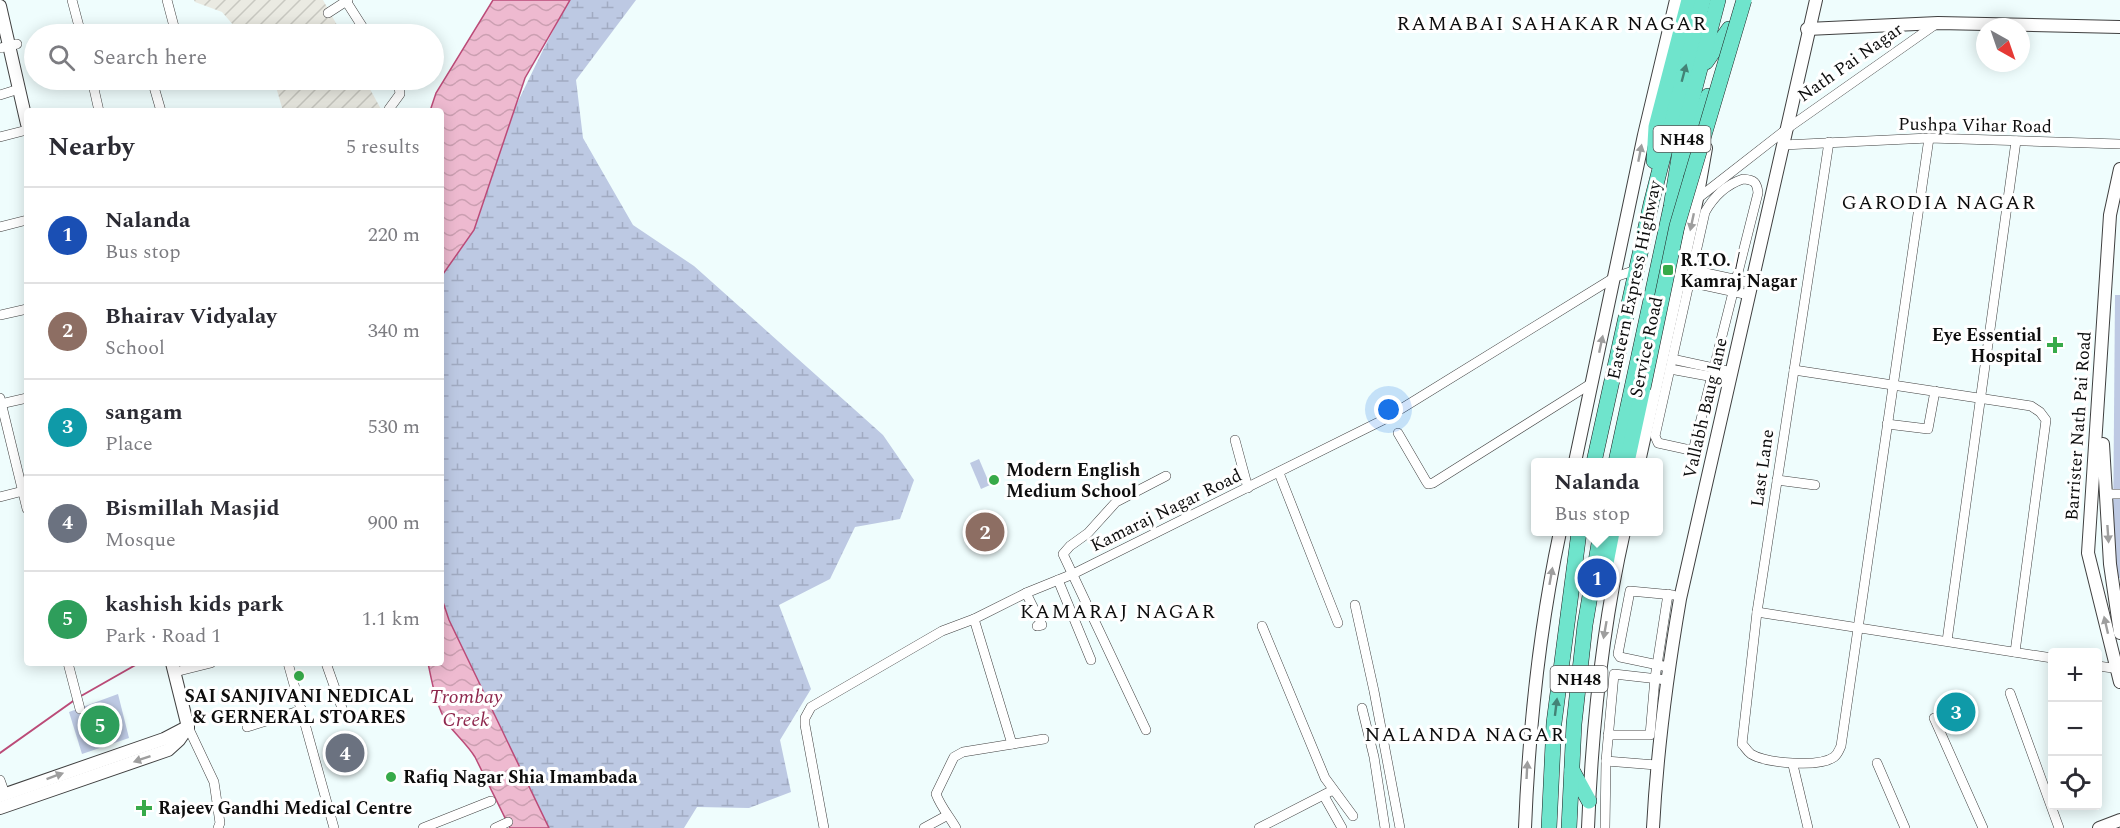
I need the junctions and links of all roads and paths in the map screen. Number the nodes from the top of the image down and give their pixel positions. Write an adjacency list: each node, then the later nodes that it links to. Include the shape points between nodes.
1 (7, 0): 18 (street)
2 (74, 0): 12 (street)
3 (167, 0): 13 (street)
4 (1737, 0): 16 (highway)
5 (1744, 0): 76 (highway, bridge, via 1677,226)
6 (1815, 0): 17 (street, Vallabh Baug lane)
7 (347, 1): 10 (street); 14 (street)
8 (1698, 5): 20 (highway, Eastern Express Highway / NH48); 49 (highway, Eastern Express Highway / NH48, one-way to 8); 51 (street, one-way to 8, via 1644,135)
9 (0, 6): 18 (street)
10 (328, 14)
11 (1938, 22): 15 (street); 17 (street); 33 (street, Nath Pai Nagar)
12 (79, 24)
13 (173, 24)
14 (361, 24)
15 (2120, 27)
16 (1729, 29): 19 (highway); 20 (highway)
17 (1807, 29): 33 (street, Vallabh Baug lane)
18 (9, 46): 21 (street); 22 (street)
19 (1720, 61): 42 (street, Service Road); 44 (highway)
20 (1699, 72): 44 (highway, Eastern Express Highway / NH48, via 1683,133)
21 (24, 88)
22 (19, 89): 27 (street); 32 (street)
23 (25, 90): 28 (street)
24 (94, 90): 29 (street)
25 (155, 90): 30 (street)
26 (399, 90): 31 (street)
27 (0, 95)
28 (31, 108)
29 (98, 108)
30 (160, 108)
31 (390, 108)
32 (24, 111)
33 (1788, 128): 40 (street, Vallabh Baug lane); 42 (street, Nath Pai Nagar)
34 (24, 131): 35 (street)
35 (0, 137)
36 (1929, 138): 37 (street, Pushpa Vihar Road); 38 (street, Pushpa Vihar Road); 63 (street)
37 (2016, 141): 39 (street, Pushpa Vihar Road); 65 (street)
38 (1829, 142): 40 (street, Pushpa Vihar Road); 59 (street, Last Lane)
39 (2120, 144)
40 (1783, 146): 46 (street, Vallabh Baug lane)
41 (2120, 169): 117 (street, Barrister Nath Pai Road, one-way to 41, via 2088,553 2110,215)
42 (1697, 199): 77 (street, Service Road, one-way to 77)
43 (2120, 203): 86 (street, via 2102,455)
44 (1671, 207): 75 (highway, Eastern Express Highway / NH48)
45 (1754, 210): 46 (street); 50 (street, via 1758,193 1752,180 1733,182 1722,190 1705,212); 52 (street)
46 (1768, 213): 54 (street, Vallabh Baug lane)
47 (24, 221): 48 (street)
48 (0, 227)
49 (1636, 270): 51 (street, Kamaraj Nagar Road); 74 (highway, Eastern Express Highway / NH48)
50 (1692, 270): 52 (street); 53 (street)
51 (1614, 277): 62 (street, one-way to 51); 78 (street, Kamaraj Nagar Road, via 1383,420)
52 (1736, 280): 54 (street); 55 (street)
53 (1689, 282): 55 (street); 58 (street)
54 (1750, 289): 55 (street); 61 (street, Vallabh Baug lane)
55 (1733, 291): 60 (street)
56 (24, 310): 57 (street)
57 (0, 315)
58 (1671, 364): 60 (street); 71 (street, via 1655,439 1690,450)
59 (1794, 370): 63 (street); 80 (street, Last Lane)
60 (1713, 373): 61 (street); 71 (street)
61 (1731, 376): 72 (street, Vallabh Baug lane)
62 (1592, 383): 69 (street, via 1433,483 1428,484); 73 (street)
63 (1893, 384): 64 (street); 68 (street)
64 (1935, 391): 65 (street); 68 (street, via 1928,429)
65 (1981, 397): 106 (street); 107 (street, via 2031,406 2046,420)
66 (24, 398): 67 (street)
67 (1, 402): 82 (street)
68 (1887, 424): 104 (street)
69 (1398, 433)
70 (1235, 440): 83 (street)
71 (1696, 441): 72 (street)
72 (1715, 446): 96 (street, Vallabh Baug lane)
73 (1576, 458)
74 (1595, 458)
75 (1617, 458)
76 (1628, 458)
77 (1640, 458)
78 (1279, 474): 83 (street, Kamaraj Nagar Road); 100 (street)
79 (1166, 476): 93 (street, via 1116,502 1065,550 1063,557)
80 (1777, 480): 81 (street); 98 (street, Last Lane)
81 (1815, 485)
82 (24, 486)
83 (1248, 488): 93 (street, Kamaraj Nagar Road)
84 (24, 490): 87 (street)
85 (2120, 494): 86 (street)
86 (2105, 495): 105 (street, one-way to 105)
87 (0, 496)
88 (1559, 536): 160 (street, one-way to 88, via 1539,645)
89 (1578, 536): 161 (highway, NH48, one-way to 89, via 1554,723)
90 (1600, 536): 101 (highway, NH48)
91 (1611, 536): 101 (highway, via 1602,584)
92 (1623, 536): 141 (street, one-way to 141, via 1600,660)
93 (1073, 574): 94 (street, Kamaraj Nagar Road); 127 (street)
94 (1058, 580): 95 (street, Kamaraj Nagar Road); 109 (street)
95 (1026, 593): 99 (street, Kamaraj Nagar Road); 102 (street, via 1042,625)
96 (1674, 595): 110 (street, Vallabh Baug lane); 110 (street, via 1630,591 1618,654)
97 (1355, 605): 159 (street)
98 (1757, 612): 104 (street); 134 (street, Last Lane, via 1742,744 1758,757)
99 (974, 619): 130 (street); 153 (street, Kamaraj Nagar Road, via 942,632 811,706 805,725)
100 (1338, 623)
101 (1584, 625): 135 (highway, NH48)
102 (1037, 626)
103 (1262, 626): 137 (street)
104 (1857, 627): 106 (street); 134 (street, via 1841,746 1828,761)
105 (2120, 633)
106 (1947, 641): 107 (street)
107 (2015, 652): 108 (street)
108 (2048, 657)
109 (1091, 660)
110 (1663, 665): 118 (street, Vallabh Baug lane)
111 (69, 666): 121 (street)
112 (188, 666): 115 (street)
113 (289, 666): 122 (street)
114 (327, 666): 123 (street)
115 (173, 668): 125 (street)
116 (2102, 668): 117 (street)
117 (2119, 674)
118 (1661, 679): 128 (street, via 1650,735); 128 (street, via 1614,674); 133 (street, Vallabh Baug lane)
119 (2010, 693): 169 (street)
120 (1362, 708): 158 (street)
121 (80, 710)
122 (302, 710): 126 (street); 150 (street)
123 (343, 711)
124 (1934, 718): 168 (street)
125 (188, 727): 138 (street, one-way to 125, via 164,739); 142 (street, one-way to 142, via 168,750); 147 (street, via 214,782)
126 (247, 727)
127 (1146, 730)
128 (1608, 735): 131 (street)
129 (1044, 739): 130 (street)
130 (1012, 744): 143 (street, via 954,757 936,794)
131 (1606, 761): 133 (street); 164 (street)
132 (1877, 764): 167 (street)
133 (1656, 765): 165 (street, Vallabh Baug lane)
134 (1793, 765): 166 (street)
135 (1572, 770): 141 (highway); 162 (highway, NH48)
136 (0, 780): 138 (street)
137 (1333, 790): 139 (street); 144 (street)
138 (2, 795)
139 (1324, 796): 156 (street); 157 (street)
140 (491, 801): 151 (street)
141 (1589, 801): 163 (street)
142 (0, 808)
143 (946, 816): 148 (street); 155 (street)
144 (1353, 816)
145 (508, 822): 152 (street)
146 (2115, 823): 170 (street)
147 (219, 825): 149 (street)
148 (935, 825): 154 (street)
149 (230, 828)
150 (334, 828)
151 (423, 828)
152 (495, 828)
153 (824, 828)
154 (924, 828)
155 (956, 828)
156 (1259, 828)
157 (1342, 828)
158 (1385, 828)
159 (1400, 828)
160 (1525, 828)
161 (1549, 828)
162 (1569, 828)
163 (1588, 828)
164 (1605, 828)
165 (1653, 828)
166 (1808, 828)
167 (1905, 828)
168 (1983, 828)
169 (2059, 828)
170 (2099, 828)

